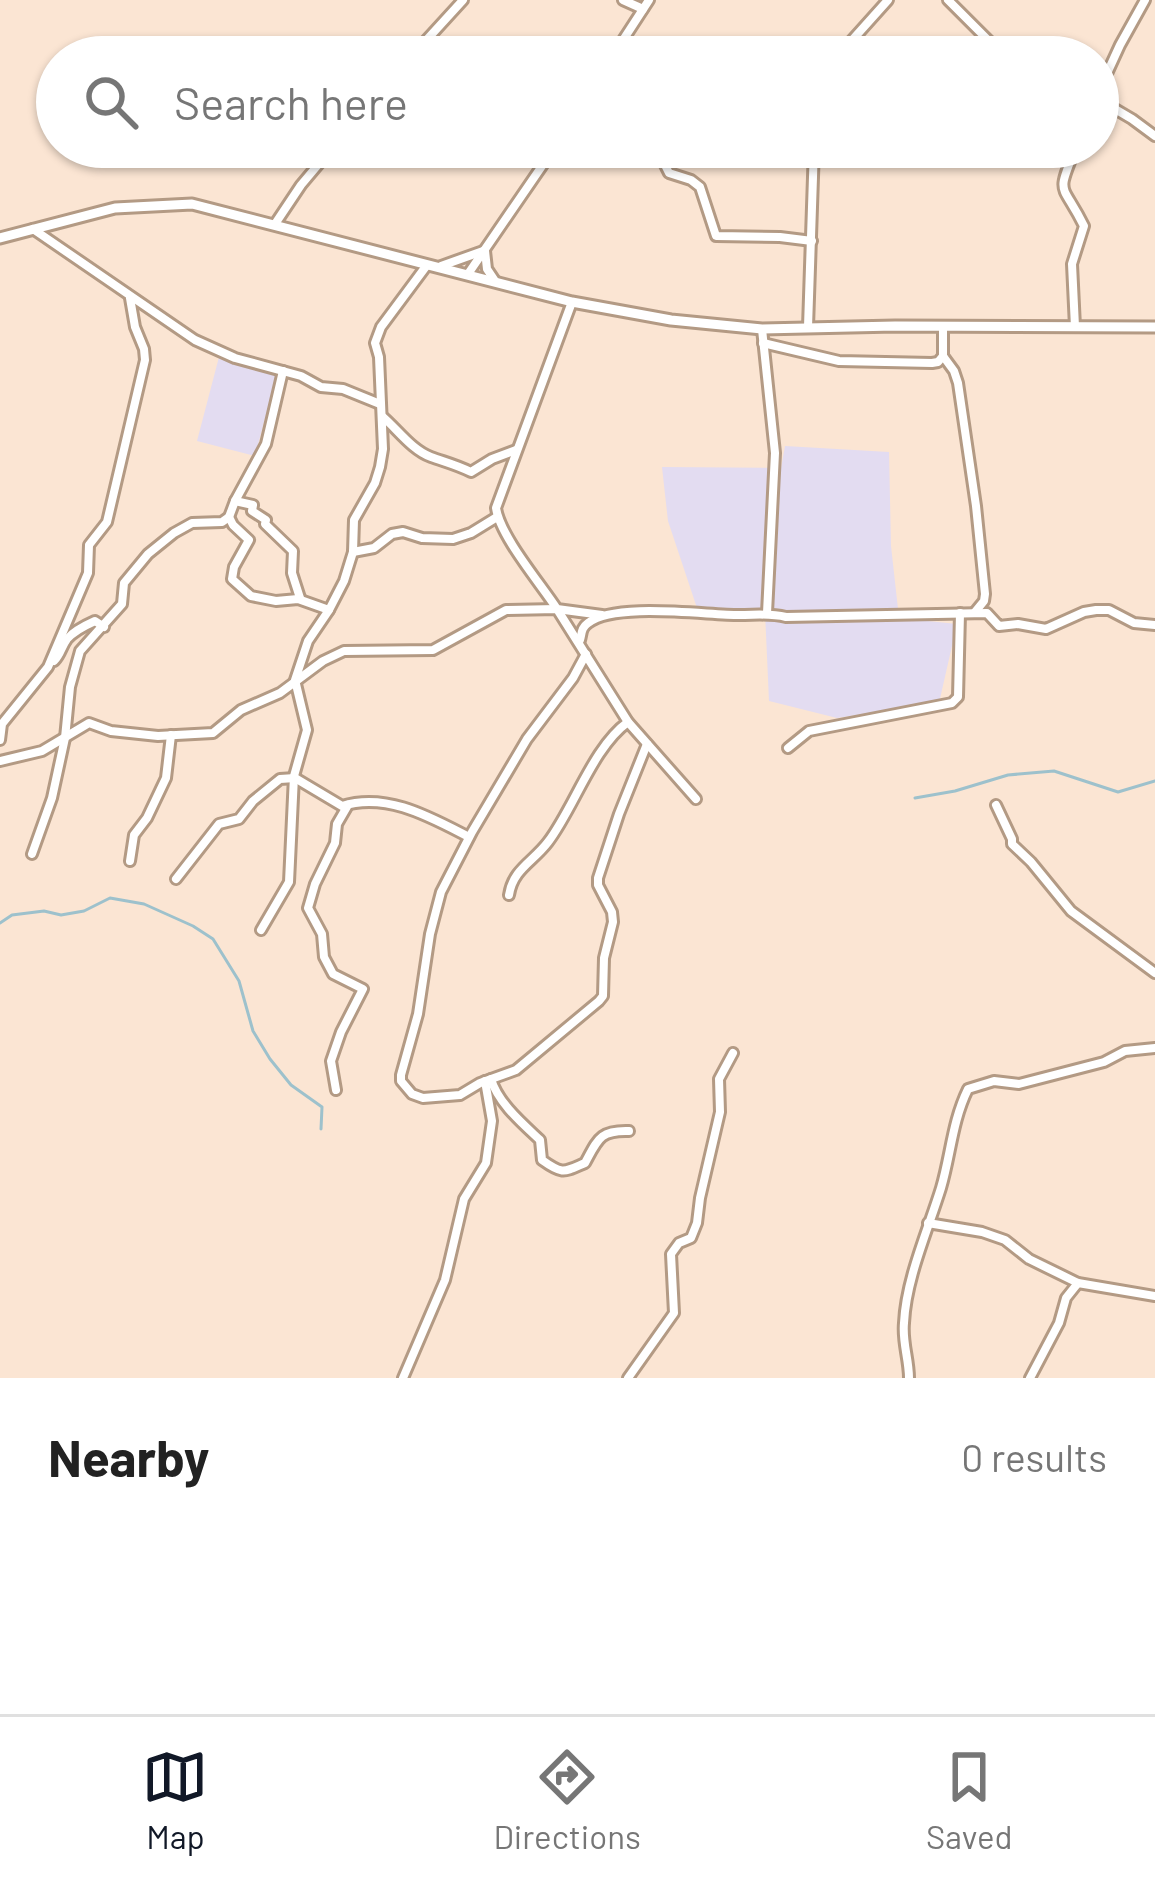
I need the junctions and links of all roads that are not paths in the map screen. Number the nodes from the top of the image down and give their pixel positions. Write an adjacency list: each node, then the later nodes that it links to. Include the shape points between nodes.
1 (463, 0): 7 (street)
2 (623, 0): 6 (street)
3 (888, 0): 9 (street)
4 (948, 0): 10 (street)
5 (1145, 0): 11 (street)
6 (646, 5): 8 (street)
7 (430, 36)
8 (626, 36)
9 (856, 36)
10 (984, 36)
11 (1119, 47)
12 (1119, 110): 13 (street)
13 (1155, 136)
14 (315, 168): 19 (street)
15 (541, 168): 23 (street)
16 (667, 168): 22 (street, via 700,187 716,236)
17 (814, 168): 22 (street)
18 (1067, 168): 30 (street, via 1062,190 1084,226 1072,264)
19 (275, 224): 20 (main road, via 159,204); 24 (main road)
20 (32, 229): 21 (main road); 27 (street)
21 (0, 238)
22 (812, 241): 29 (street)
23 (485, 249): 24 (street); 25 (street); 26 (street)
24 (434, 265): 25 (main road); 37 (street, via 378,335)
25 (468, 274): 26 (main road)
26 (494, 281): 28 (main road)
27 (130, 298): 36 (street, via 195,340); 54 (street, via 145,360 107,522 88,545 88,573)
28 (572, 302): 33 (main road); 39 (street)
29 (808, 327): 32 (main road); 33 (main road)
30 (1075, 327): 31 (main road); 32 (main road)
31 (1155, 327)
32 (944, 328): 35 (street)
33 (762, 329): 34 (street)
34 (763, 344): 35 (street, via 839,361 932,363); 47 (street, via 775,452)
35 (943, 356): 49 (street, via 958,382 976,506 985,594)
36 (283, 371): 37 (street); 40 (street, via 266,444)
37 (380, 404): 38 (street)
38 (382, 416): 39 (street, via 416,448 470,472); 43 (street, via 380,467 354,520)
39 (517, 450): 42 (street)
40 (235, 501): 41 (street); 44 (street, via 253,505 293,551)
41 (230, 517): 44 (street, via 249,540 232,579 251,596); 52 (street, via 192,523 148,554)
42 (497, 517): 43 (street, via 453,539 398,532); 45 (street)
43 (353, 552): 46 (street)
44 (300, 600): 46 (street)
45 (556, 609): 50 (street); 53 (street); 55 (street, via 506,610 433,650 344,651)
46 (329, 610): 55 (street)
47 (767, 613): 48 (street); 50 (street)
48 (960, 613): 49 (street); 61 (street, via 952,704 809,731)
49 (974, 613): 51 (street, via 1002,626 1049,629 1096,610)
50 (615, 615): 53 (street, via 588,623 580,636)
51 (1155, 625)
52 (104, 627): 54 (street, via 95,620 67,639); 58 (street, via 78,659)
53 (584, 650): 56 (street); 67 (street)
54 (48, 667): 59 (street, via 2,724)
55 (295, 680): 57 (street, via 213,733); 63 (street, via 307,730)
56 (628, 722): 60 (street); 71 (street, via 548,842 519,869)
57 (170, 735): 58 (street, via 89,723); 69 (street, via 166,778)
58 (65, 738): 62 (street); 68 (street)
59 (0, 740)
60 (647, 744): 64 (street); 76 (street, via 598,878 613,922 603,996 516,1070)
61 (788, 748)
62 (0, 761)
63 (295, 778): 65 (street); 70 (street, via 280,779 239,819 219,824); 72 (street, via 290,882)
64 (696, 799)
65 (349, 804): 67 (street, via 392,803); 77 (street, via 308,908 333,974 363,989 331,1061)
66 (996, 805): 73 (street, via 1012,844 1071,911)
67 (470, 837): 76 (street, via 441,892 401,1081 431,1098)
68 (32, 854)
69 (130, 860)
70 (176, 879)
71 (509, 896)
72 (261, 930)
73 (1155, 973)
74 (1155, 1048): 79 (street, via 1019,1084 970,1087)
75 (733, 1052): 83 (street, via 719,1079 697,1223 671,1254 674,1313)
76 (488, 1080): 78 (street, via 541,1140 543,1161 558,1170 585,1163 610,1131); 82 (street, via 486,1163 464,1199 445,1280)
77 (336, 1090)
78 (629, 1131)
79 (928, 1222): 80 (street, via 1005,1240); 84 (street, via 905,1313)
80 (1078, 1282): 81 (street); 85 (street)
81 (1155, 1296)
82 (404, 1378)
83 (628, 1378)
84 (909, 1378)
85 (1030, 1378)

